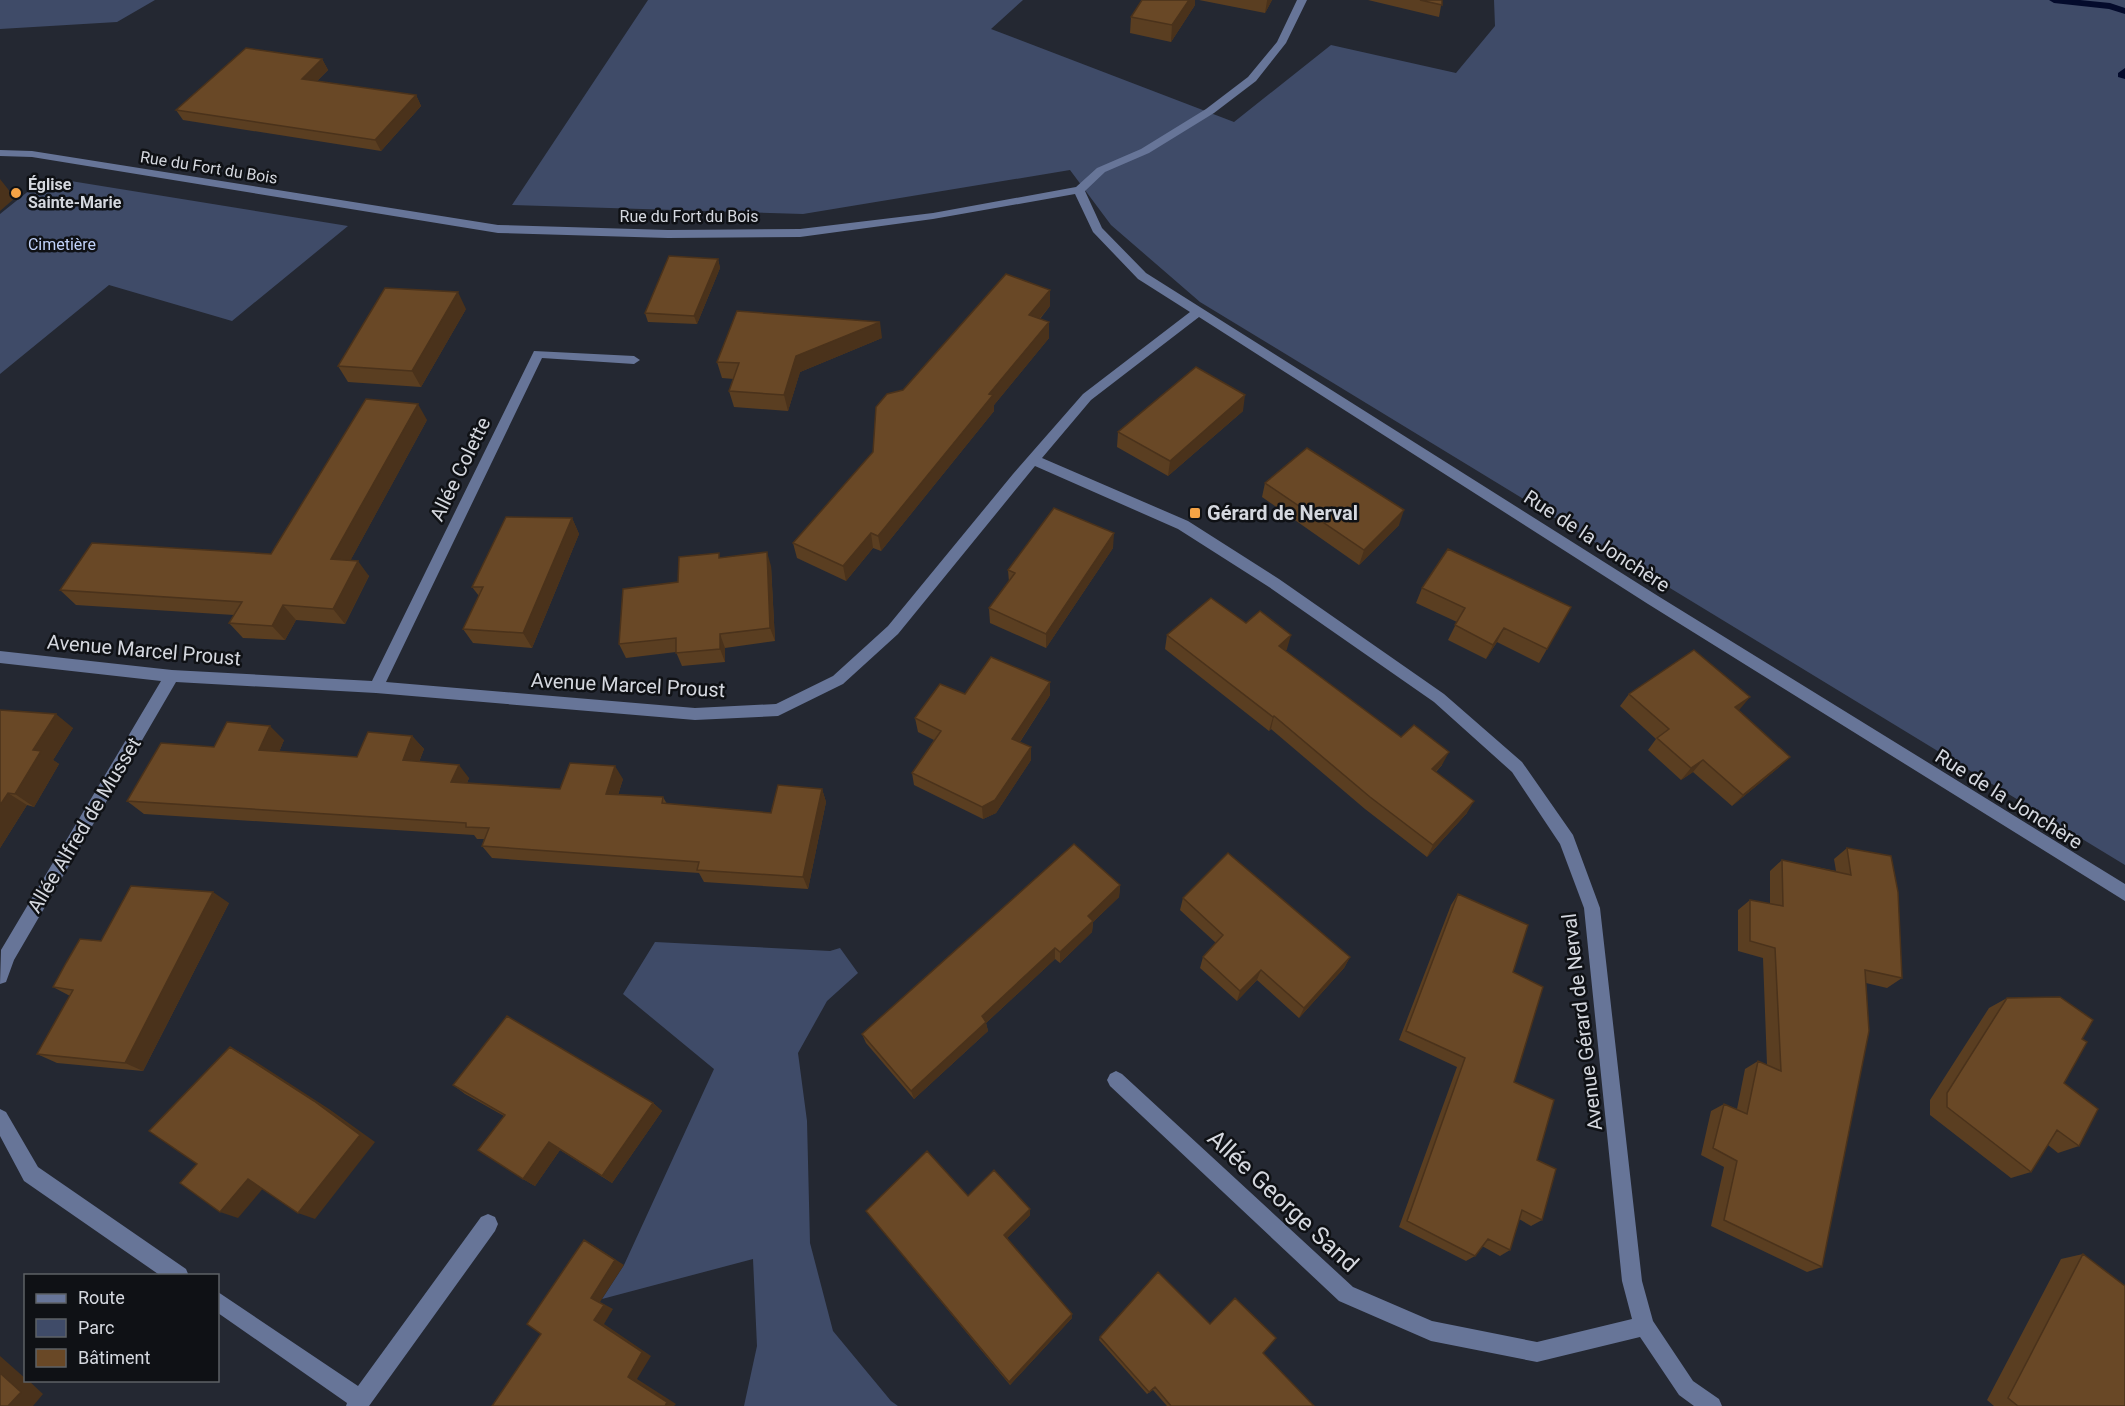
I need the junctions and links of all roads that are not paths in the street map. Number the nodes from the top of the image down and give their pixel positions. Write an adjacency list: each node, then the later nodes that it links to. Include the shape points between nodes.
1 (1302, 0): 3 (street, via 1281,43 1252,79 1210,111 1145,151 1101,170)
2 (0, 153): 3 (street, Rue du Fort du Bois, via 32,154 498,229 800,233 933,216)
3 (1078, 190): 4 (street, Rue de la Jonchère, via 1097,230 1142,276)
4 (1198, 312): 6 (street, Avenue Marcel Proust, via 1087,397); 10 (street, Rue de la Jonchère)
5 (634, 360): 9 (street, Allée Colette, via 538,354)
6 (1035, 460): 9 (street, Avenue Marcel Proust, via 893,630 838,680 778,710 695,714); 17 (street, Avenue Gérard de Nerval, via 1183,525 1439,698 1517,767 1567,840 1592,908 1632,1281)
7 (0, 657): 8 (street, Avenue Marcel Proust)
8 (171, 676): 9 (street, Avenue Marcel Proust); 11 (street, Allée Alfred de Musset, via 7,956)
9 (376, 687)
10 (2125, 893)
11 (0, 976)
12 (1116, 1080): 17 (street, Allée George Sand, via 1346,1294 1431,1331 1537,1352)
13 (0, 1118): 15 (street, via 31,1174)
14 (488, 1224): 18 (street)
15 (178, 1274)
16 (219, 1303): 18 (street)
17 (1644, 1326): 19 (street, Avenue Gérard de Nerval, via 1686,1388)
18 (358, 1403)
19 (1712, 1406)

